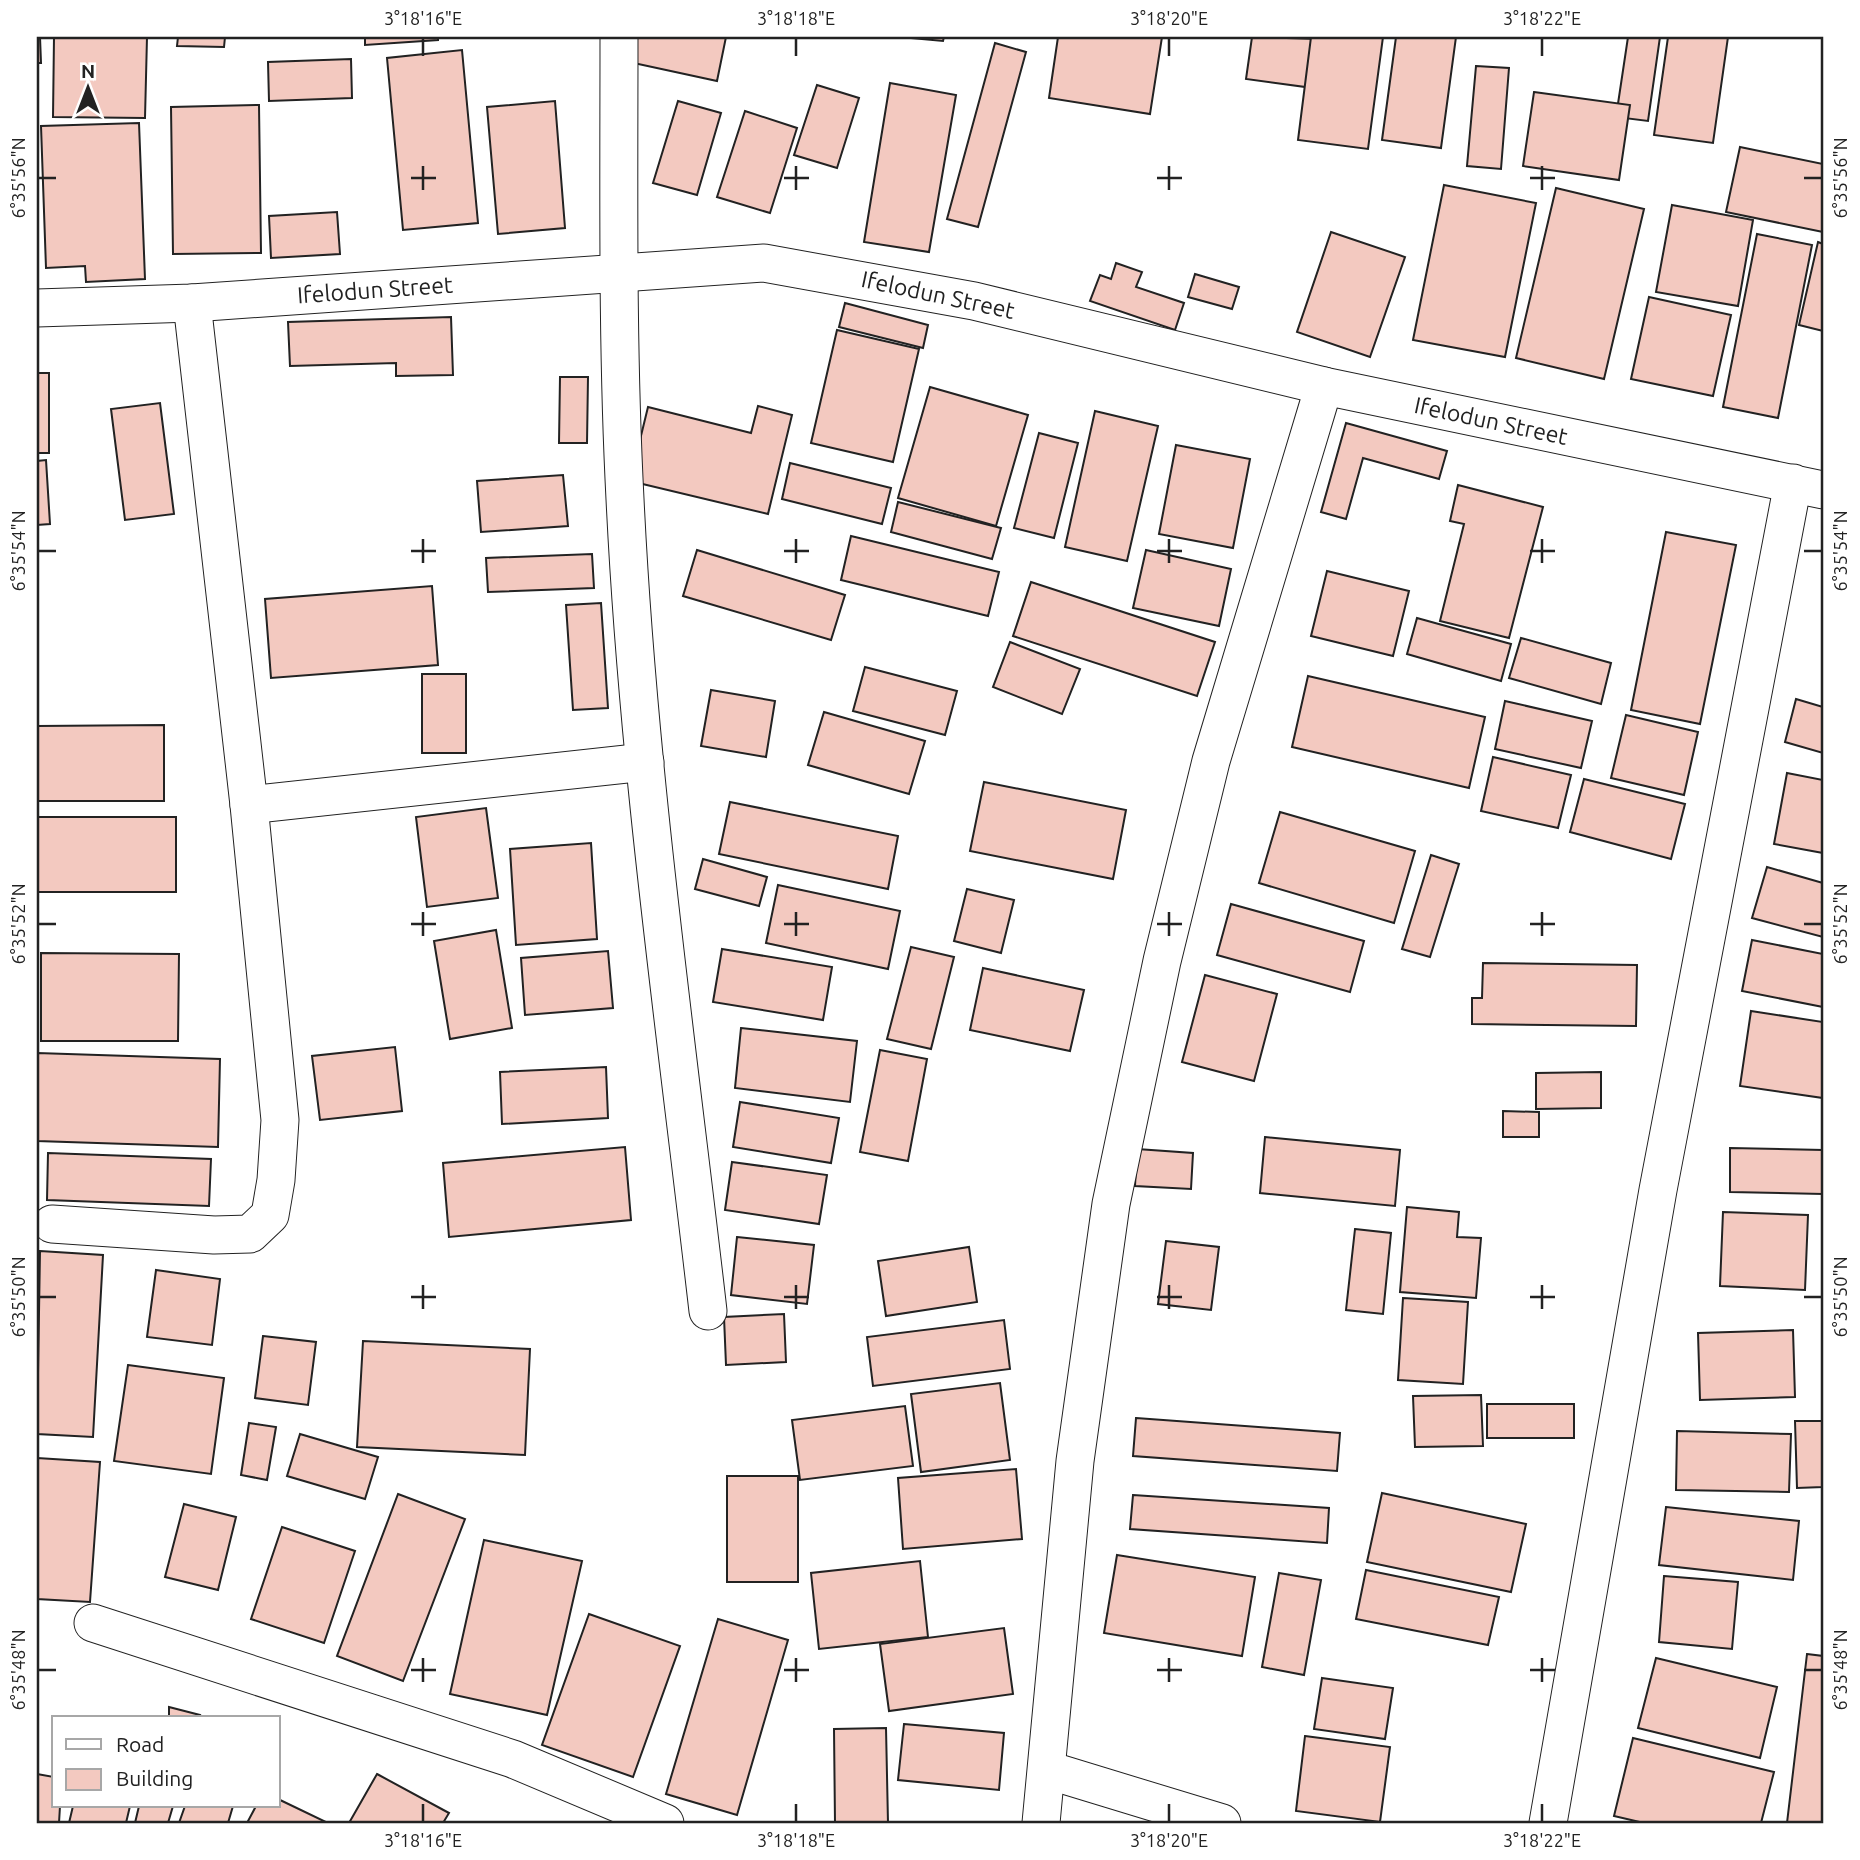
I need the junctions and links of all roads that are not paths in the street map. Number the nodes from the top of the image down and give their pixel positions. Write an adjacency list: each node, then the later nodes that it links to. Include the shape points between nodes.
1 (619, 37): 2 (street)
2 (618, 271): 3 (street, Ifelodun Street); 5 (street, Ifelodun Street, via 764,263 823,272 974,301); 7 (street, via 625,500)
3 (192, 303): 4 (street, Ifelodun Street); 8 (street)
4 (37, 308)
5 (1324, 386): 6 (street, Ifelodun Street); 12 (street, via 1211,761 1162,961 1111,1204 1075,1461)
6 (1808, 487): 16 (street, via 1661,1176)
7 (645, 762): 8 (street); 10 (street)
8 (249, 805): 9 (street, via 279,1120 270,1215 250,1234)
9 (52, 1224)
10 (708, 1311)
11 (93, 1623): 13 (street, via 513,1759)
12 (1048, 1770): 14 (street); 15 (street)
13 (665, 1823)
14 (1041, 1823)
15 (1222, 1823)
16 (1548, 1823)

